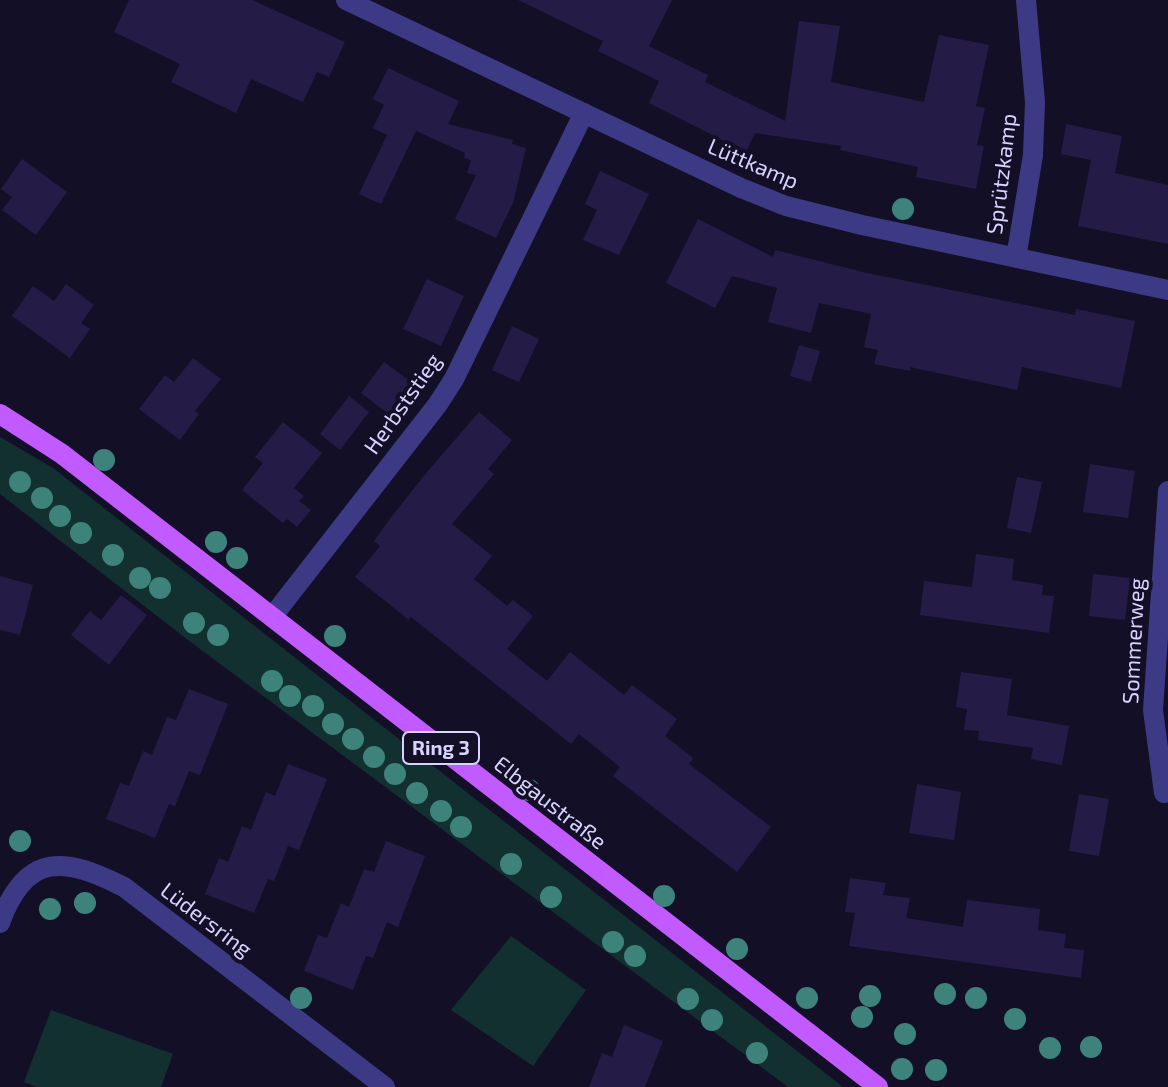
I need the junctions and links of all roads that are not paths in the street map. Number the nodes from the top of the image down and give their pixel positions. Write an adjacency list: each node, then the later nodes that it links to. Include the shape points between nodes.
1 (346, 0): 3 (street, Lüttkamp)
2 (1026, 0): 4 (street, Sprützkamp, via 1035,102 1033,155)
3 (584, 113): 4 (street, Lüttkamp, via 786,206); 8 (street, Herbststieg, via 454,379)
4 (1016, 258): 5 (street, Lüttkamp)
5 (1168, 290)
6 (0, 414): 8 (main road, Elbgaustraße / Ring 3, via 62,454)
7 (1168, 491): 9 (street, Sommerweg, via 1153,710)
8 (272, 617): 12 (main road, Elbgaustraße / Ring 3)
9 (1164, 793)
10 (0, 923): 11 (street, Lüdersring, via 20,885 36,871 52,865 96,873 124,887)
11 (385, 1087)
12 (878, 1087)

